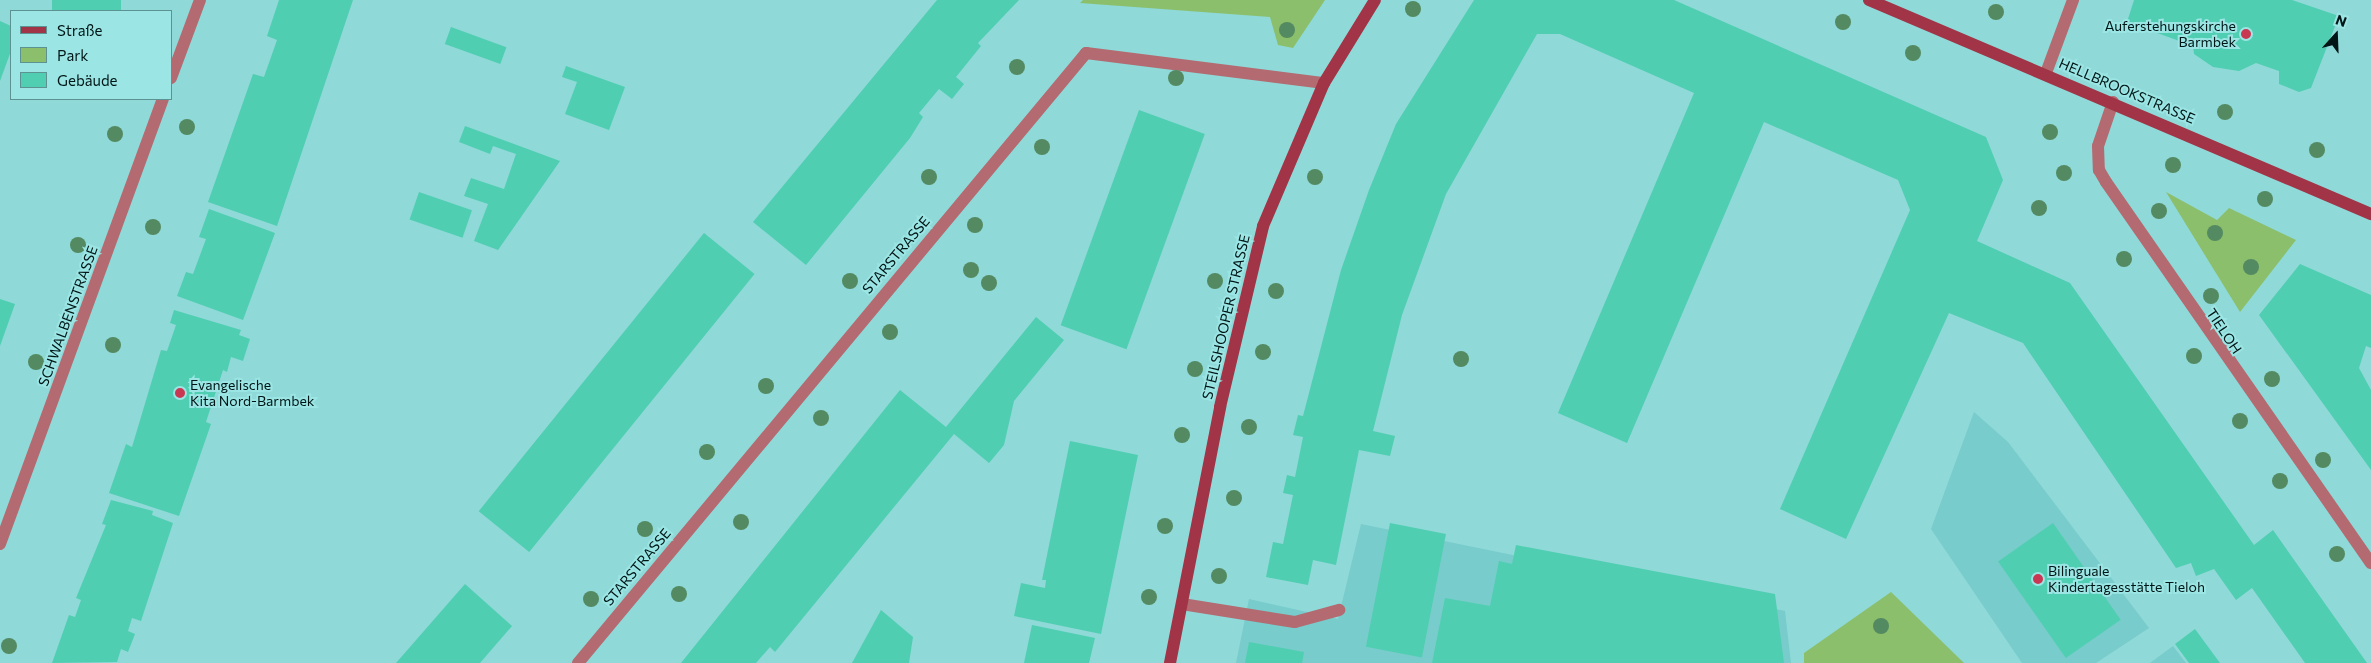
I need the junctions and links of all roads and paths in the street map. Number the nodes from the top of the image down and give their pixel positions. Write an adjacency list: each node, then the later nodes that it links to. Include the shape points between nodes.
1 (200, 0): 6 (street)
2 (1375, 0): 7 (street, STEILSHOOPER STRASSE)
3 (1869, 0): 5 (street, HELLBROOKSTRASSE)
4 (2073, 0): 5 (street)
5 (2046, 73): 9 (street, HELLBROOKSTRASSE)
6 (172, 75)
7 (1324, 83): 13 (street, STEILSHOOPER STRASSE, via 1263,226 1220,407); 15 (street, STARSTRASSE, via 1086,53)
8 (163, 100): 11 (street, SCHWALBENSTRASSE)
9 (2113, 102): 10 (street, HELLBROOKSTRASSE); 12 (street, TIELOH, via 2098,146 2099,170)
10 (2371, 214)
11 (0, 544)
12 (2371, 564)
13 (1182, 604): 14 (street, via 1295,622); 16 (street, STEILSHOOPER STRASSE)
14 (1339, 610)
15 (578, 663)
16 (1170, 663)

